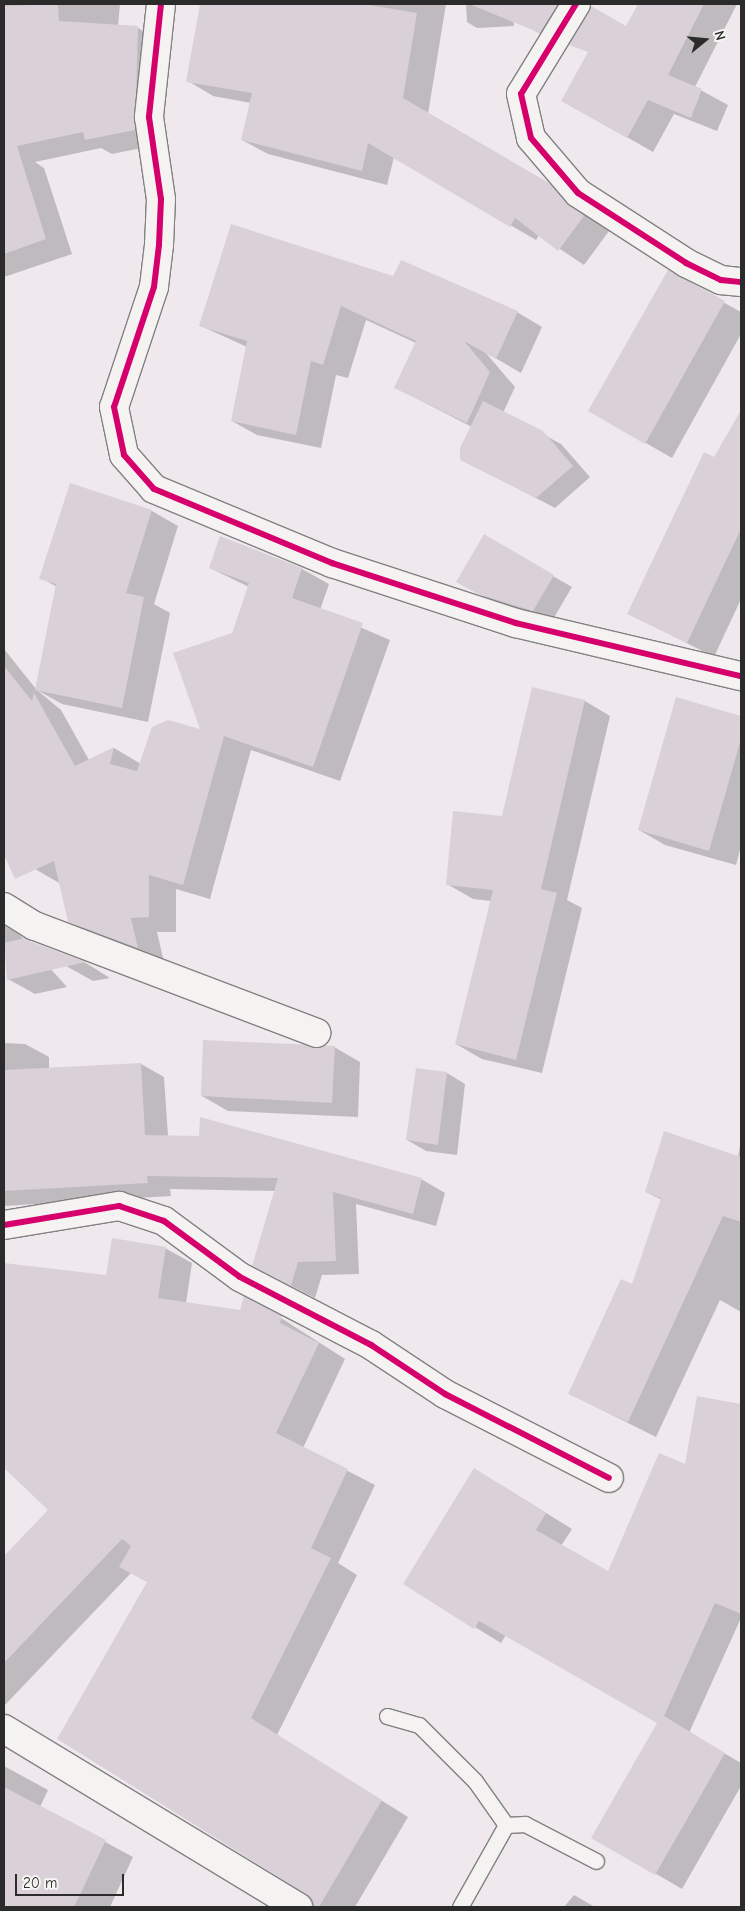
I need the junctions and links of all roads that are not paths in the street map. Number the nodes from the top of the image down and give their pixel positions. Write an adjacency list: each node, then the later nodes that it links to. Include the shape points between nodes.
1 (161, 4): 4 (street, via 149,117 161,199 159,245 154,287 114,407 124,455 154,489 332,563 516,623)
2 (576, 4): 3 (street, via 521,94 531,138 578,193 686,263 722,280)
3 (739, 282)
4 (741, 676)
5 (4, 906): 6 (street, via 35,926)
6 (316, 1033)
7 (4, 1225): 8 (street, via 119,1206 164,1221 240,1277 371,1345 445,1394)
8 (609, 1478)
9 (387, 1716): 11 (lane, via 419,1725 475,1781)
10 (4, 1729): 13 (street)
11 (506, 1825): 12 (lane, via 525,1824); 14 (lane)
12 (596, 1861)
13 (298, 1907)
14 (460, 1907)

